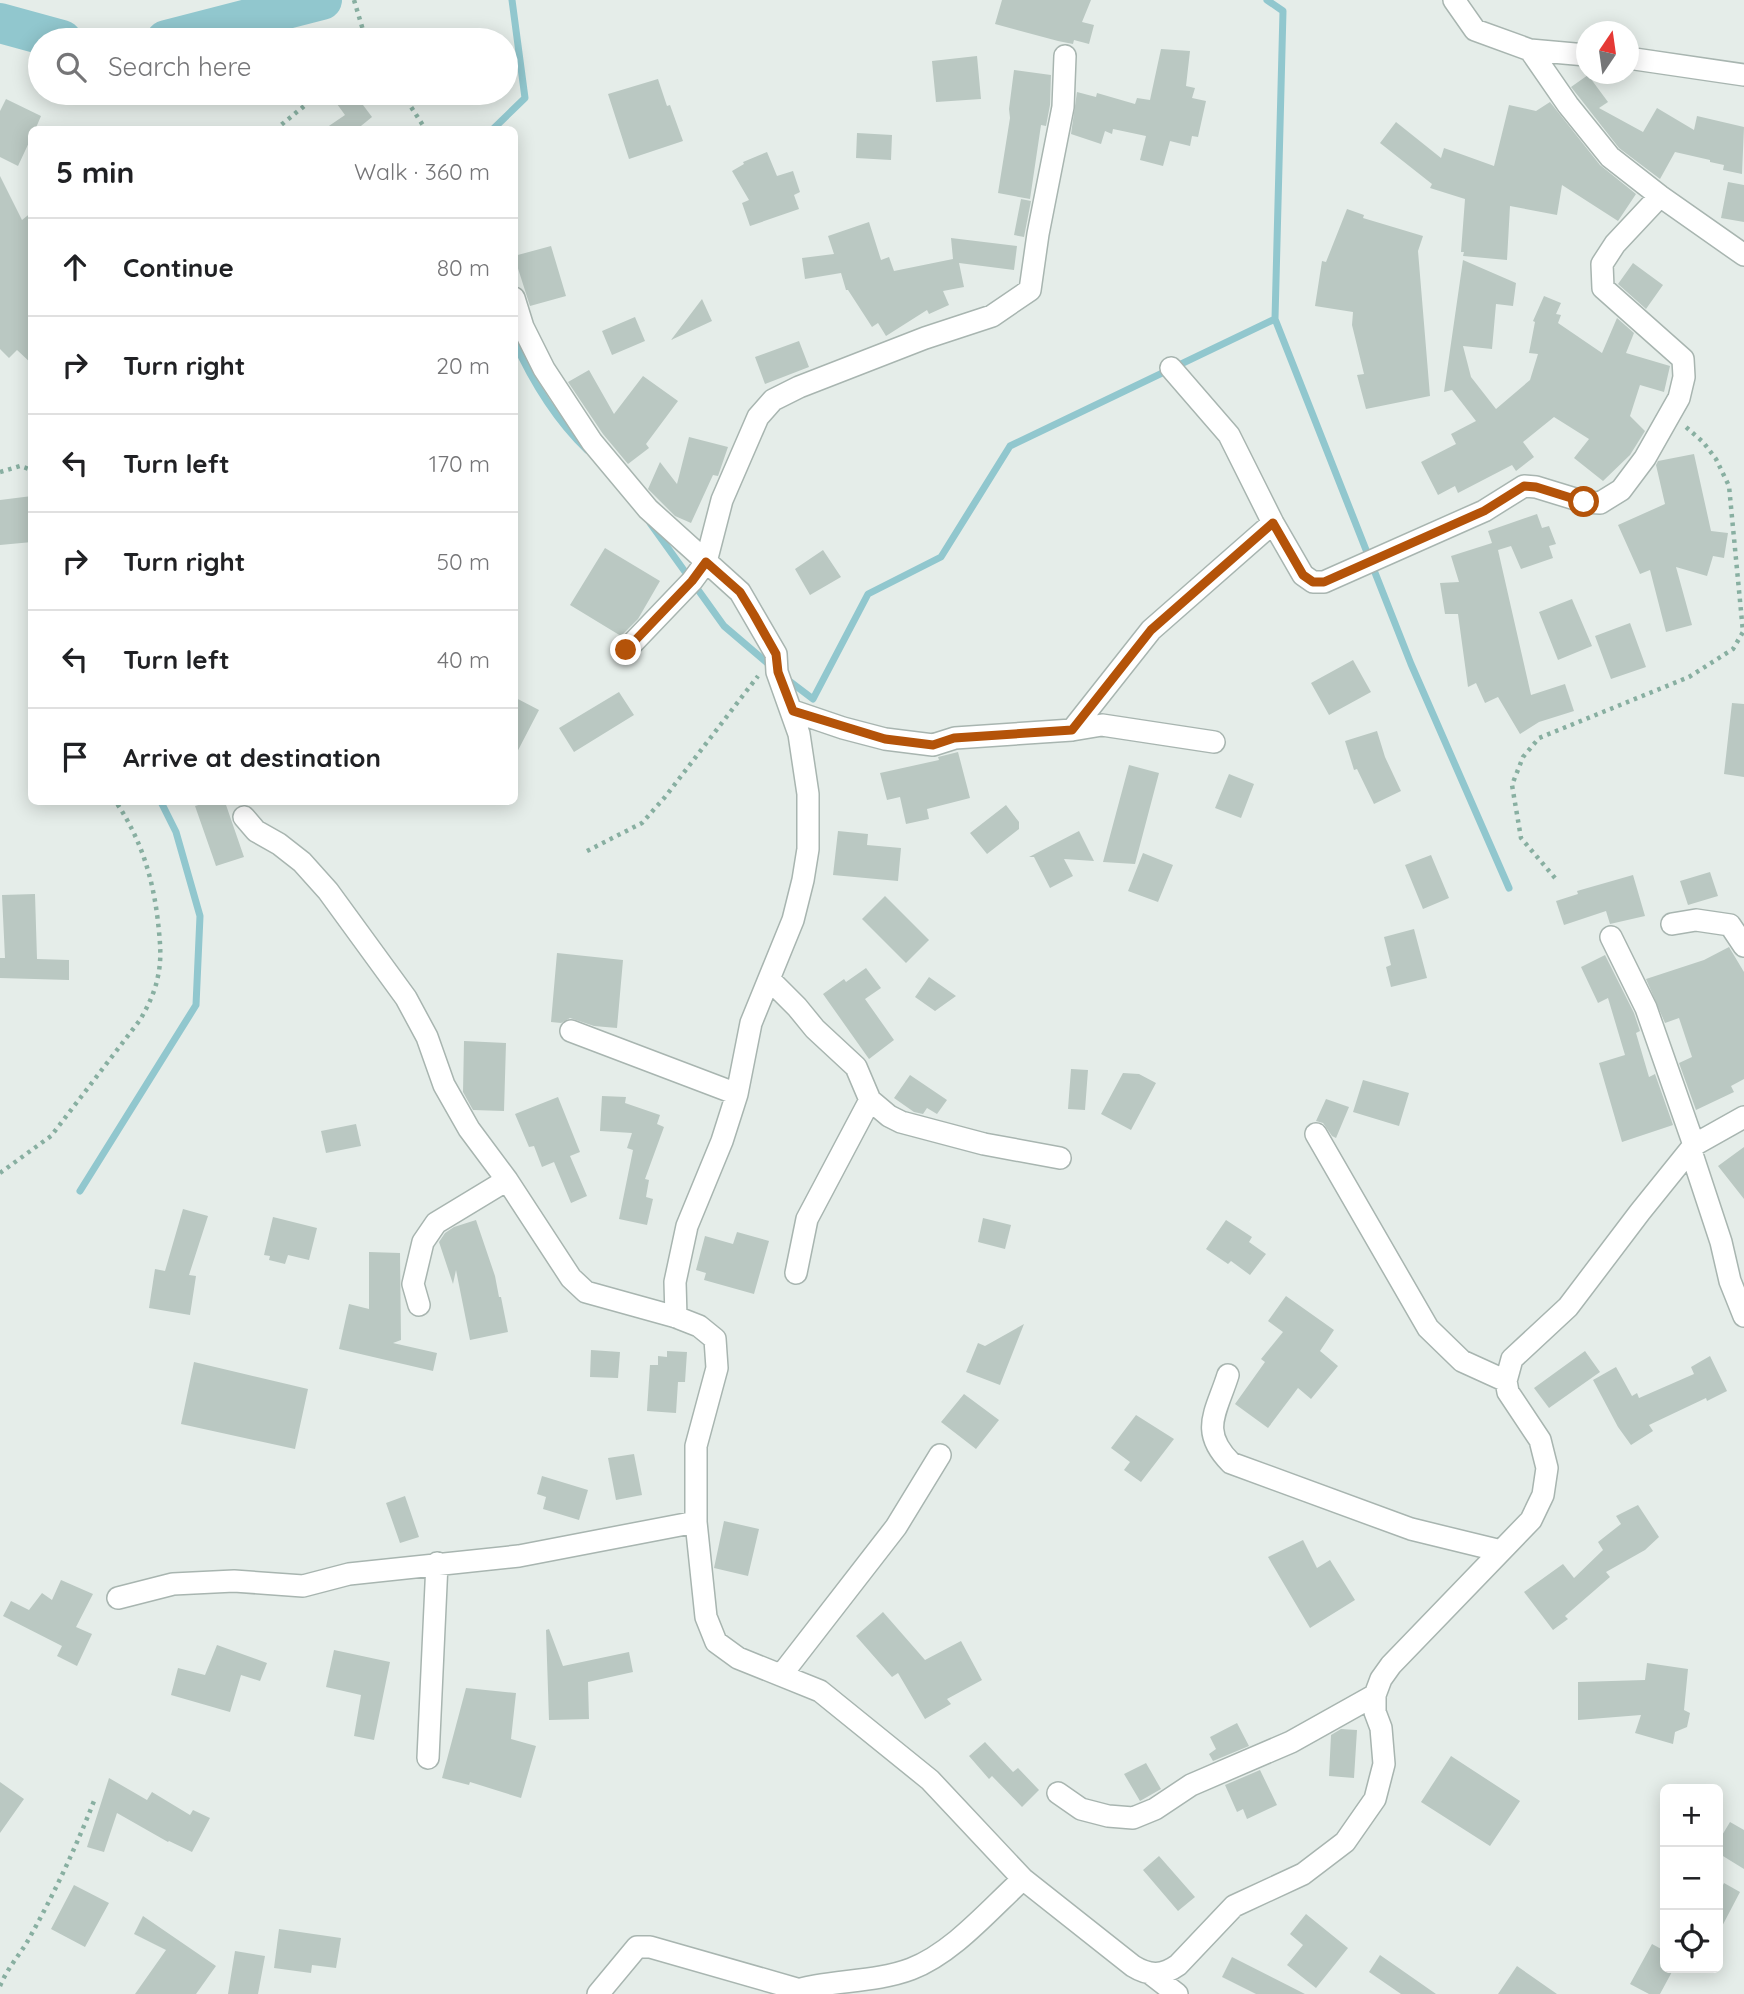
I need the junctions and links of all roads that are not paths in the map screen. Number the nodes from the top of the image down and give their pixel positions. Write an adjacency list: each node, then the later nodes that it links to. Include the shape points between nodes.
1 (1454, 0): 2 (street, via 1475,30)
2 (1530, 50): 3 (street); 7 (street, via 1611,157)
3 (1576, 54)
4 (1065, 56): 12 (street, via 1063,107 1032,288 992,316 773,400 758,417 722,500)
5 (1639, 60): 6 (street)
6 (1744, 75)
7 (1660, 196): 8 (street); 11 (street, via 1602,264 1603,288 1683,359 1679,398 1621,490 1600,503 1524,486 1484,511 1324,582 1303,575)
8 (1744, 256)
9 (518, 311): 12 (street, via 544,369 592,442 648,509)
10 (1171, 368): 11 (street, via 1229,435)
11 (1273, 523): 15 (street, via 1151,630)
12 (706, 562): 13 (street); 14 (street, via 740,592 776,654)
13 (626, 650)
14 (793, 711): 15 (street, via 885,739 933,745 954,738); 21 (street, via 808,794 808,849 793,920)
15 (1072, 730): 16 (street, via 1102,725)
16 (1214, 742)
17 (244, 817): 29 (street, via 256,831 302,862 352,922 406,998 427,1037 444,1085 469,1129)
18 (1672, 925): 20 (street, via 1696,920 1730,925)
19 (1611, 937): 27 (street, via 1646,1008)
20 (1744, 946)
21 (770, 980): 23 (street, via 751,1023); 24 (street, via 856,1067)
22 (571, 1031): 23 (street)
23 (737, 1094): 33 (street, via 680,1250)
24 (870, 1100): 28 (street, via 901,1122); 30 (street, via 807,1219)
25 (1744, 1117): 27 (street)
26 (1316, 1134): 35 (street, via 1428,1328 1462,1361)
27 (1693, 1148): 32 (street); 35 (street, via 1568,1307 1512,1359)
28 (1060, 1158)
29 (508, 1181): 31 (street, via 436,1223 423,1242 413,1284); 33 (street, via 571,1278 586,1292)
30 (796, 1273)
31 (419, 1305)
32 (1744, 1316)
33 (676, 1317): 37 (street, via 715,1339 717,1368 696,1446)
34 (1228, 1375): 38 (street, via 1211,1429 1216,1448 1231,1463 1411,1529)
35 (1506, 1381): 38 (street, via 1508,1392 1540,1440 1547,1468 1543,1495 1531,1520)
36 (940, 1455): 41 (street, via 896,1527)
37 (696, 1522): 39 (street, via 519,1556); 41 (street, via 706,1617 713,1637 738,1658)
38 (1502, 1551): 42 (street, via 1391,1665)
39 (438, 1563): 40 (street, via 349,1574 303,1586 234,1581 173,1584); 43 (street)
40 (118, 1598)
41 (782, 1674): 45 (street, via 820,1691 930,1780)
42 (1375, 1695): 44 (street, via 1291,1742 1191,1785 1156,1809 1133,1818 1081,1808); 46 (street, via 1384,1764 1376,1799 1345,1842 1303,1874 1234,1906 1178,1965)
43 (428, 1758)
44 (1058, 1793)
45 (1023, 1879): 46 (street, via 1133,1966); 47 (street, via 943,1952 911,1969)
46 (1151, 1974): 49 (street)
47 (791, 1992): 48 (street, via 650,1947 637,1947)
48 (598, 1994)
49 (1177, 1994)

